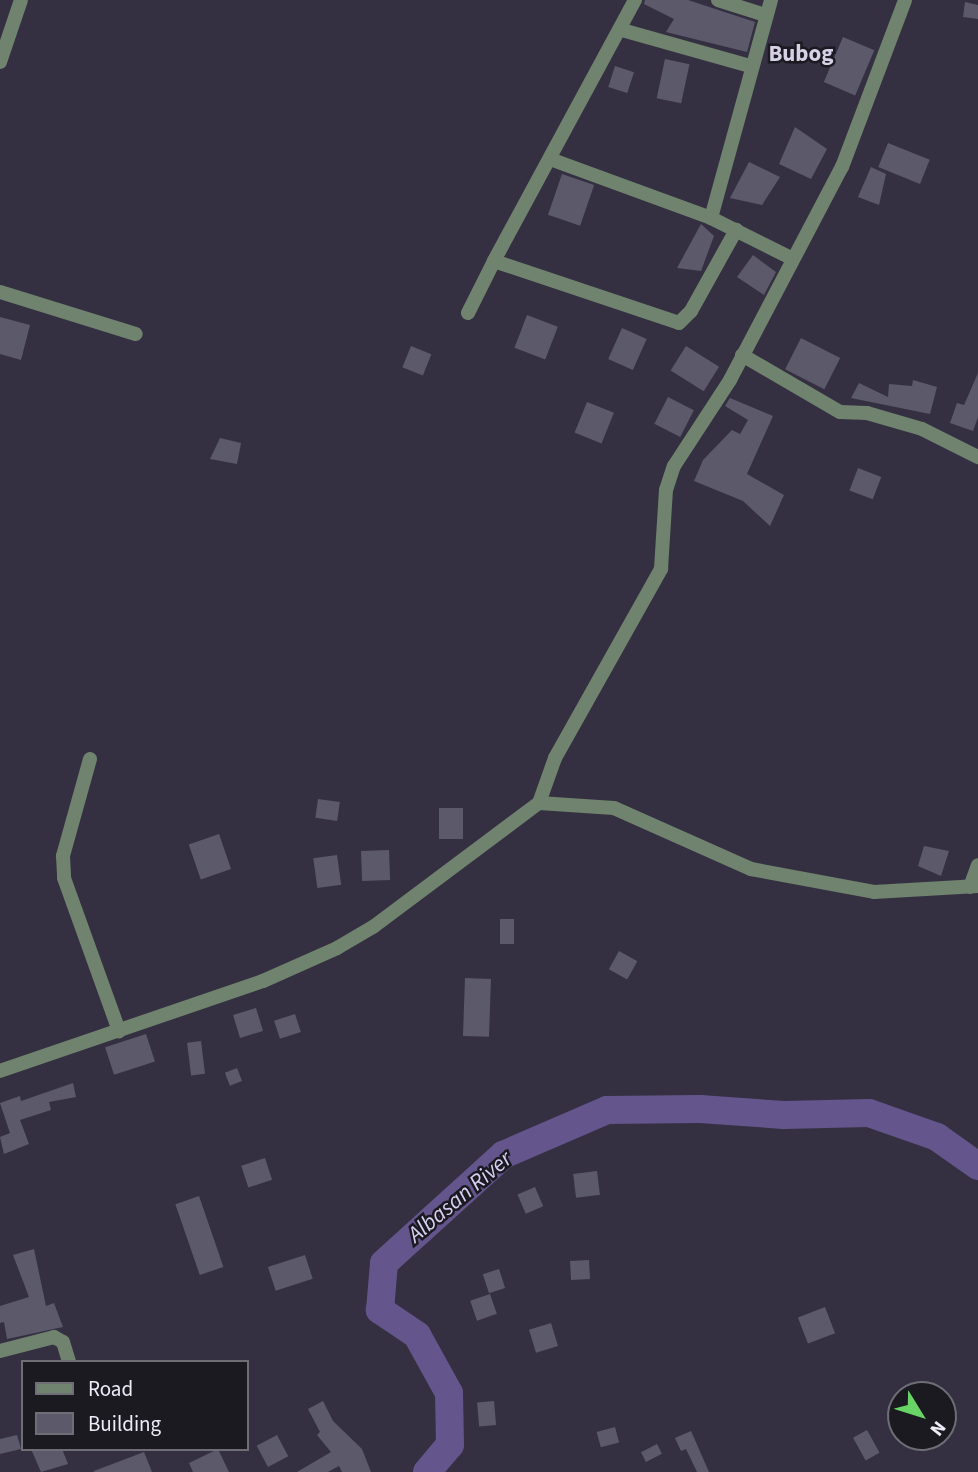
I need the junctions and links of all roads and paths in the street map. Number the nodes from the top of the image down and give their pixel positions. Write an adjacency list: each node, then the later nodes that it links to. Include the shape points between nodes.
1 (21, 0): 8 (street)
2 (635, 0): 7 (street)
3 (718, 0): 6 (street)
4 (771, 0): 6 (street)
5 (905, 0): 13 (street, via 842,167)
6 (765, 15): 9 (street)
7 (622, 30): 9 (street); 10 (street)
8 (0, 62)
9 (750, 66): 11 (street)
10 (550, 159): 11 (street); 14 (street)
11 (711, 218): 12 (street)
12 (736, 230): 13 (street); 14 (street, via 691,311 679,323)
13 (790, 258): 18 (street)
14 (495, 261): 16 (street)
15 (0, 292): 17 (street)
16 (468, 313)
17 (136, 334)
18 (742, 355): 19 (street, via 840,412 867,413 922,429); 21 (street, via 674,466 666,490 661,569 555,758)
19 (978, 457)
20 (90, 759): 24 (street, via 63,856 64,878)
21 (539, 803): 23 (street, via 614,808 751,869 874,892); 24 (street, via 373,927 337,948 263,981)
22 (978, 865): 23 (street)
23 (974, 887)
24 (119, 1031): 25 (street)
25 (0, 1071)
26 (0, 1351): 27 (street, via 60,1338)
27 (68, 1360)

